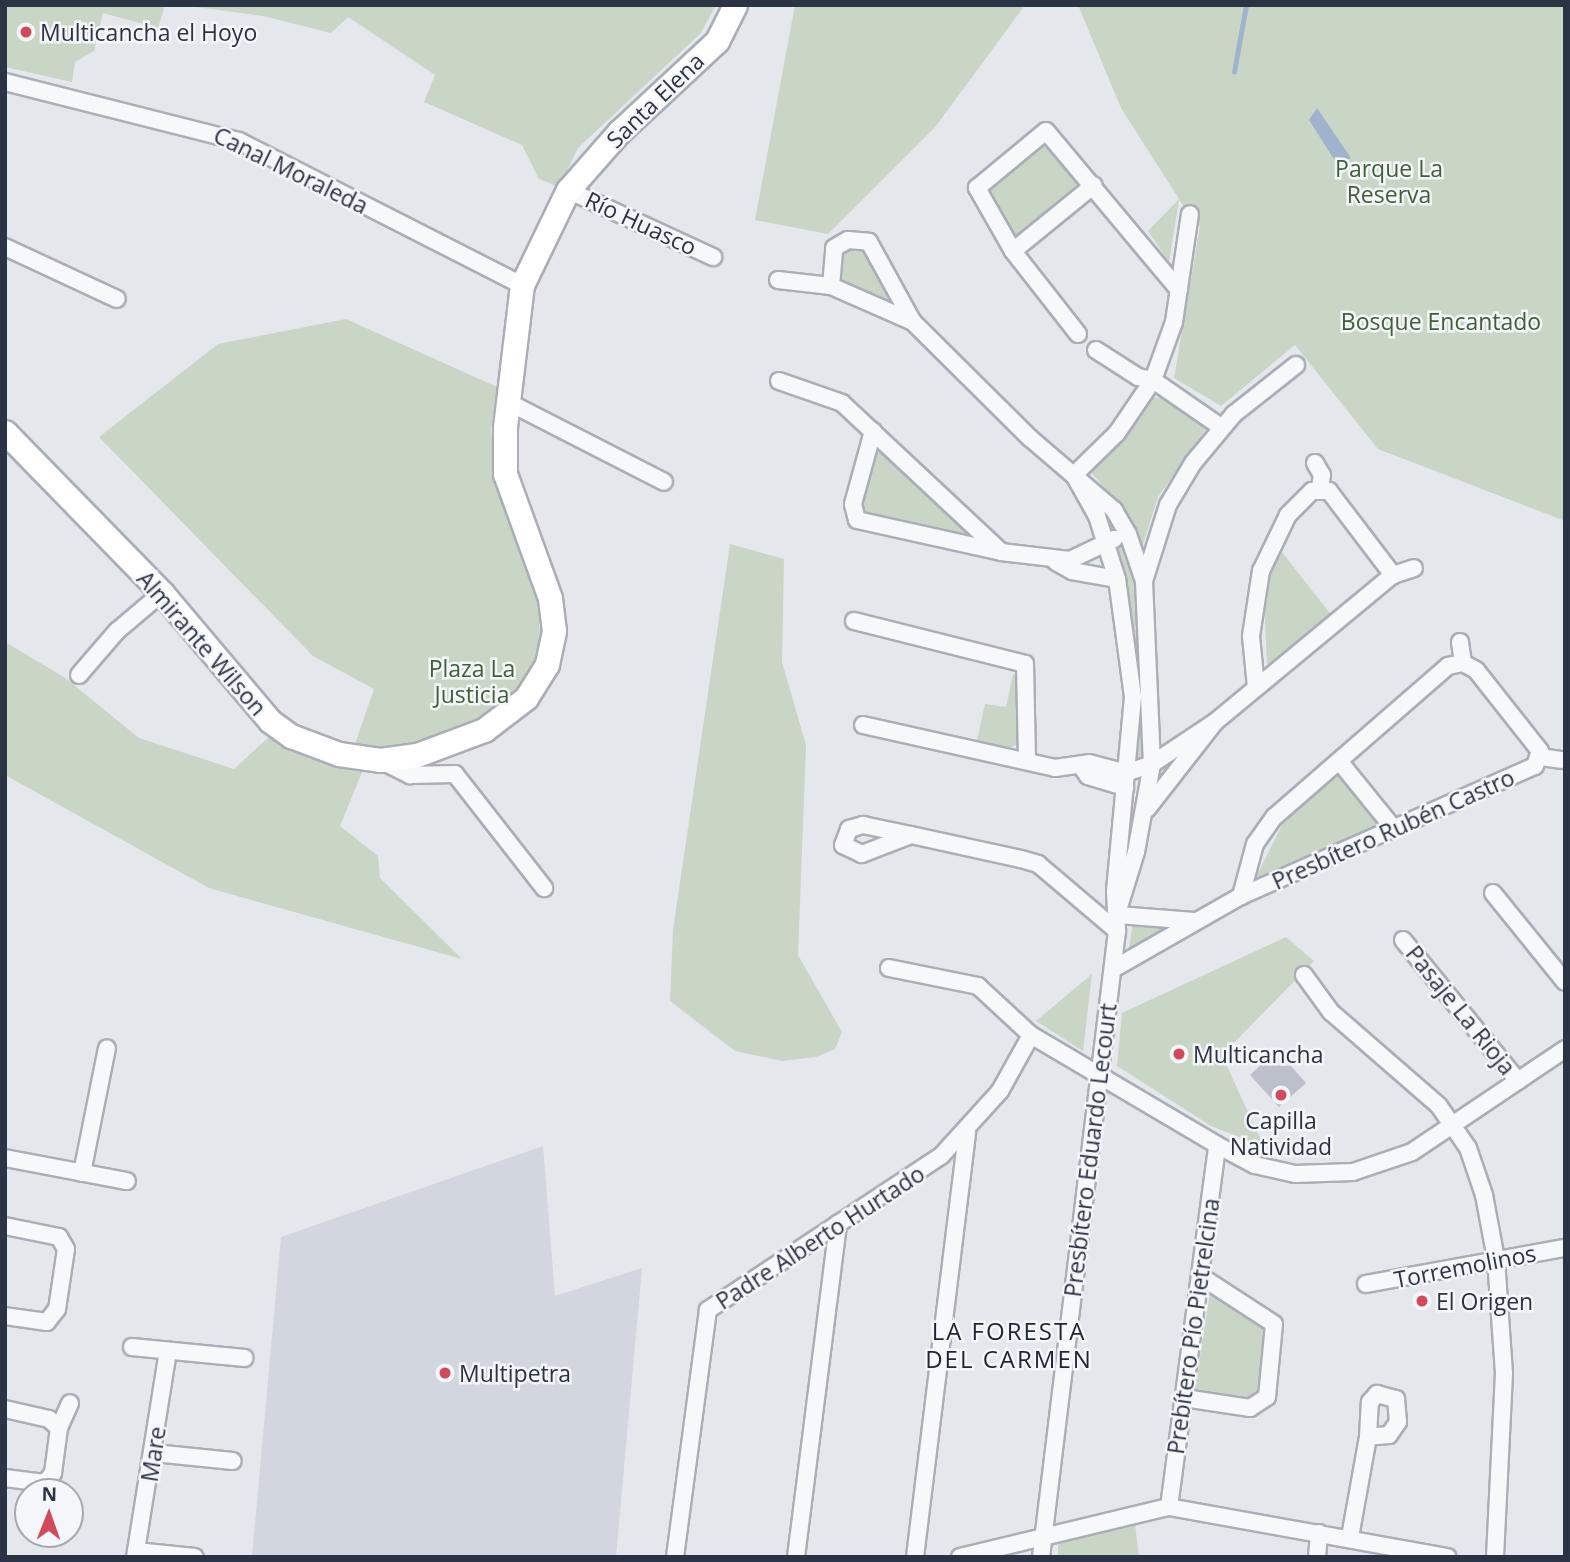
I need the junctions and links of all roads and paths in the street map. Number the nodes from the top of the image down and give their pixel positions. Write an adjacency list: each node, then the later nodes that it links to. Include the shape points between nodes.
1 (735, 5): 4 (street, Santa Elena, via 717,41 619,132)
2 (5, 82): 10 (street, Canal Moraleda, via 239,141)
3 (1094, 185): 7 (street); 7 (street, via 1046,131 1033,138 977,188); 12 (street)
4 (568, 190): 8 (street, Río Huasco); 10 (street, Almirante Wilson)
5 (1190, 214): 12 (street)
6 (5, 247): 13 (street)
7 (1013, 251): 15 (street)
8 (713, 257)
9 (778, 280): 11 (street)
10 (522, 285): 20 (street, Almirante Wilson)
11 (831, 286): 14 (street, Presbítero Eduardo Lecourt); 14 (street, Presbítero Eduardo Lecourt, via 834,248 848,240 869,242)
12 (1179, 290): 18 (street)
13 (117, 299)
14 (913, 322): 25 (street, Presbítero Eduardo Lecourt)
15 (1078, 334)
16 (1096, 349): 18 (street, via 1138,377)
17 (1296, 365): 21 (street)
18 (1153, 380): 21 (street); 25 (street, via 1116,432)
19 (779, 381): 22 (street, via 831,397)
20 (508, 402): 26 (street); 45 (street, Almirante Wilson, via 505,474 553,608 547,664 526,698 484,730 417,755)
21 (1221, 427): 35 (street, via 1168,505)
22 (873, 430): 30 (street); 30 (street, via 853,504 857,520)
23 (5, 432): 36 (street, Almirante Wilson)
24 (1315, 463): 27 (street, via 1322,475)
25 (1074, 475): 28 (street, Presbítero Eduardo Lecourt, via 1114,510); 29 (street, Presbítero Eduardo Lecourt)
26 (664, 482)
27 (1320, 487): 33 (street, via 1329,491); 41 (street, via 1288,515 1261,571 1251,636)
28 (1128, 534): 29 (street); 35 (street, Presbítero Eduardo Lecourt)
29 (1106, 541): 31 (street); 34 (street, Presbítero Eduardo Lecourt)
30 (1001, 551): 31 (street)
31 (1056, 562): 34 (street, via 1072,571)
32 (1414, 568): 33 (street)
33 (1393, 575): 41 (street)
34 (1117, 579): 50 (street, Presbítero Eduardo Lecourt, via 1133,697)
35 (1144, 581): 49 (street, Presbítero Eduardo Lecourt)
36 (162, 593): 40 (street, via 117,631); 45 (street, Almirante Wilson, via 270,721 313,747)
37 (855, 621): 47 (street, via 1025,664)
38 (1460, 642): 39 (street)
39 (1463, 663): 44 (street, Presbítero Rubén Castro, via 1476,670 1536,745); 48 (street, Presbítero Rubén Castro, via 1448,667)
40 (79, 675)
41 (1256, 687): 42 (street)
42 (1215, 722): 49 (street); 51 (street)
43 (863, 725): 47 (street)
44 (1540, 757): 46 (street, Presbítero Rubén Castro); 52 (street, Presbítero Rubén Castro, via 1535,766)
45 (380, 760): 55 (street, via 410,775 455,774)
46 (1562, 760)
47 (1027, 761): 50 (street, via 1055,768 1081,766)
48 (1339, 761): 52 (street); 57 (street, Presbítero Rubén Castro, via 1274,817 1255,844)
49 (1152, 764): 50 (street); 51 (street, Presbítero Eduardo Lecourt)
50 (1126, 780): 54 (street, Presbítero Eduardo Lecourt)
51 (1143, 813): 54 (street, Presbítero Eduardo Lecourt)
52 (1394, 829): 57 (street, Presbítero Rubén Castro)
53 (911, 835): 60 (street, via 1038,864)
54 (1125, 864): 58 (street, Presbítero Eduardo Lecourt)
55 (544, 888)
56 (1493, 893): 65 (street)
57 (1241, 896): 59 (street, Presbítero Rubén Castro)
58 (1118, 912): 59 (street); 60 (street, Presbítero Eduardo Lecourt)
59 (1194, 921): 63 (street, Presbítero Rubén Castro)
60 (1117, 931): 63 (street, Presbítero Eduardo Lecourt)
61 (1403, 940): 70 (street, Pasaje La Rioja)
62 (889, 968): 66 (street, via 978,986)
63 (1113, 969): 69 (street, Presbítero Eduardo Lecourt)
64 (1304, 975): 71 (street, via 1331,1012)
65 (1565, 982)
66 (1031, 1035): 69 (street); 72 (street, Padre Alberto Hurtado, via 1000,1091)
67 (107, 1048): 75 (street)
68 (1565, 1049): 70 (street)
69 (1101, 1072): 73 (street); 98 (street, Presbítero Eduardo Lecourt)
70 (1518, 1081): 71 (street)
71 (1455, 1125): 73 (street, via 1412,1152 1343,1173 1295,1174 1255,1165); 80 (street, via 1484,1195)
72 (967, 1133): 77 (street, Padre Alberto Hurtado); 103 (street)
73 (1217, 1145): 81 (street, Prebítero Pío Pietrelcina)
74 (5, 1158): 75 (street)
75 (82, 1173): 76 (street)
76 (127, 1181)
77 (838, 1224): 101 (street, Padre Alberto Hurtado, via 708,1310); 102 (street)
78 (5, 1226): 83 (street, via 59,1237 66,1249 57,1309 47,1322)
79 (1565, 1248): 80 (street, Torremolinos)
80 (1496, 1259): 82 (street, Torremolinos); 108 (street, via 1505,1426)
81 (1200, 1276): 87 (street, Prebítero Pío Pietrelcina); 87 (street, via 1274,1325 1267,1397 1257,1406 1240,1409)
82 (1366, 1284)
83 (5, 1316)
84 (132, 1347): 85 (street)
85 (168, 1351): 86 (street); 92 (street, Mare)
86 (244, 1358)
87 (1184, 1398): 95 (street, Prebítero Pío Pietrelcina)
88 (70, 1403): 90 (street)
89 (5, 1409): 90 (street, via 49,1419)
90 (59, 1427): 94 (street, via 53,1473 45,1483)
91 (1368, 1437): 97 (street)
92 (154, 1453): 93 (street); 99 (street, Mare)
93 (233, 1461)
94 (5, 1478)
95 (1169, 1507): 96 (street); 98 (street)
96 (1319, 1533): 97 (street); 106 (street)
97 (1350, 1537): 107 (street)
98 (1040, 1538): 104 (street); 105 (street, Presbítero Eduardo Lecourt)
99 (136, 1554): 100 (street)
100 (195, 1557)
101 (675, 1557)
102 (796, 1557)
103 (915, 1557)
104 (960, 1557)
105 (1041, 1557)
106 (1317, 1557)
107 (1448, 1557)
108 (1495, 1557)

